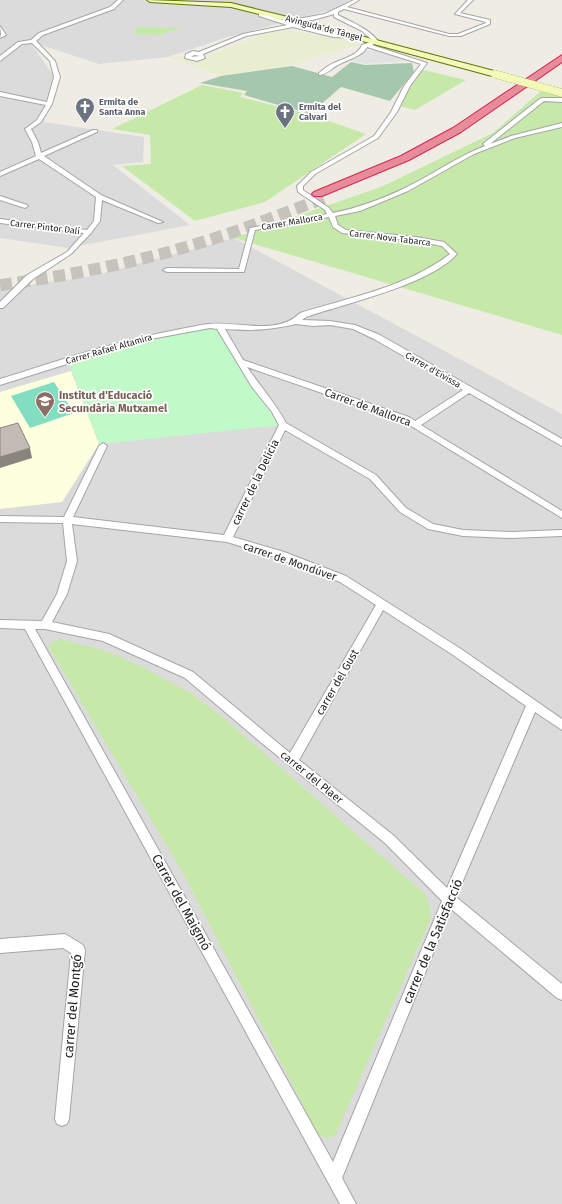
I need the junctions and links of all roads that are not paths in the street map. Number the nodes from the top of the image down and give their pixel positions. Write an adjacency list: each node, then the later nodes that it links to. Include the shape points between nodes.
1 (112, 0): 6 (street)
2 (121, 0): 6 (street)
3 (150, 0): 10 (main road, Avinguda de Tàngel, via 222,4 261,12)
4 (357, 0): 7 (street)
5 (471, 0): 7 (street, via 457,14 488,21 488,24 459,35 450,35)
6 (116, 4): 16 (street, via 112,8 41,34)
7 (344, 8): 8 (street)
8 (336, 12): 9 (street); 13 (street, via 336,16)
9 (328, 16): 10 (street); 12 (street, via 354,26)
10 (293, 23): 12 (main road, Avinguda de Tàngel); 15 (street, via 331,35); 19 (street, via 245,34)
11 (0, 27): 14 (street, via 4,34)
12 (349, 33): 13 (street); 15 (main road, Avinguda de Tàngel)
13 (367, 33): 17 (street)
14 (0, 36)
15 (360, 38): 17 (main road, Avinguda de Tàngel); 18 (street)
16 (33, 41): 21 (street, via 20,43); 27 (street, via 52,61 57,77)
17 (376, 42): 18 (street); 24 (main road, Avinguda de Tàngel, bridge)
18 (365, 46): 23 (street, via 363,50 337,62); 36 (street, via 424,63 376,137 313,173 300,186 300,191 327,209)
19 (200, 54)
20 (562, 58): 22 (highway, via 457,130 405,158 322,196 390,173 451,143 486,122)
21 (0, 60)
22 (562, 67)
23 (321, 74)
24 (562, 93)
25 (0, 94): 27 (street)
26 (562, 100): 30 (street, via 543,100)
27 (49, 104): 31 (street, via 39,121 28,129)
28 (562, 125): 30 (street, Carrer Nova Tabarca, via 513,137)
29 (95, 130): 31 (street)
30 (475, 152): 36 (street, Carrer Nova Tabarca, via 406,190 358,210)
31 (39, 156): 32 (street); 33 (street)
32 (0, 174)
33 (99, 196): 38 (street); 39 (street, via 97,221)
34 (0, 198): 35 (street)
35 (25, 206)
36 (331, 215): 40 (street, Carrer Mallorca, via 252,229 242,271); 42 (street, Carrer Nova Tabarca, via 335,226 344,232 416,238 444,244 454,254 446,262 426,272 381,291 303,315)
37 (0, 221): 39 (street, Carrer Pintor Dalí)
38 (160, 222)
39 (89, 232): 41 (street, via 69,253 30,277)
40 (166, 270)
41 (0, 306)
42 (296, 322): 43 (street, Carrer Nova Tabarca, via 262,328); 46 (street, Carrer d'Eivissa, via 355,327)
43 (220, 328): 44 (street); 45 (street, Carrer Rafael Altamira, via 210,326 139,339)
44 (240, 362): 47 (street, Carrer de Mallorca); 48 (street)
45 (0, 382)
46 (468, 390): 47 (street); 49 (street, Carrer d'Eivissa)
47 (416, 424): 51 (street, Carrer de Mallorca)
48 (283, 425): 54 (street, via 373,477 403,510 431,527 463,533); 55 (street, carrer de la Delícia)
49 (562, 443)
50 (103, 446): 53 (street)
51 (562, 515)
52 (0, 519): 53 (street, carrer de Mondúver)
53 (67, 520): 55 (street, carrer de Mondúver); 59 (street, via 72,561 62,594)
54 (562, 533)
55 (227, 539): 56 (street, carrer de Mondúver, via 281,555 343,579)
56 (382, 603): 60 (street, carrer de Mondúver); 62 (street, carrer del Gust)
57 (0, 624): 58 (street)
58 (28, 625): 59 (street, carrer del Plaer); 67 (street, Carrer del Maigmó)
59 (45, 625): 62 (street, carrer del Plaer, via 105,638 189,675)
60 (532, 705): 61 (street, carrer de Mondúver); 63 (street, carrer de la Satisfacció)
61 (562, 725)
62 (292, 761): 63 (street, carrer del Plaer, via 389,839)
63 (449, 899): 65 (street, carrer del Plaer); 67 (street, carrer de la Satisfacció)
64 (0, 946): 66 (street, carrer del Montgó, via 65,941 78,950)
65 (562, 993)
66 (62, 1119)
67 (334, 1178): 68 (street, Carrer del Maigmó)
68 (348, 1204)

